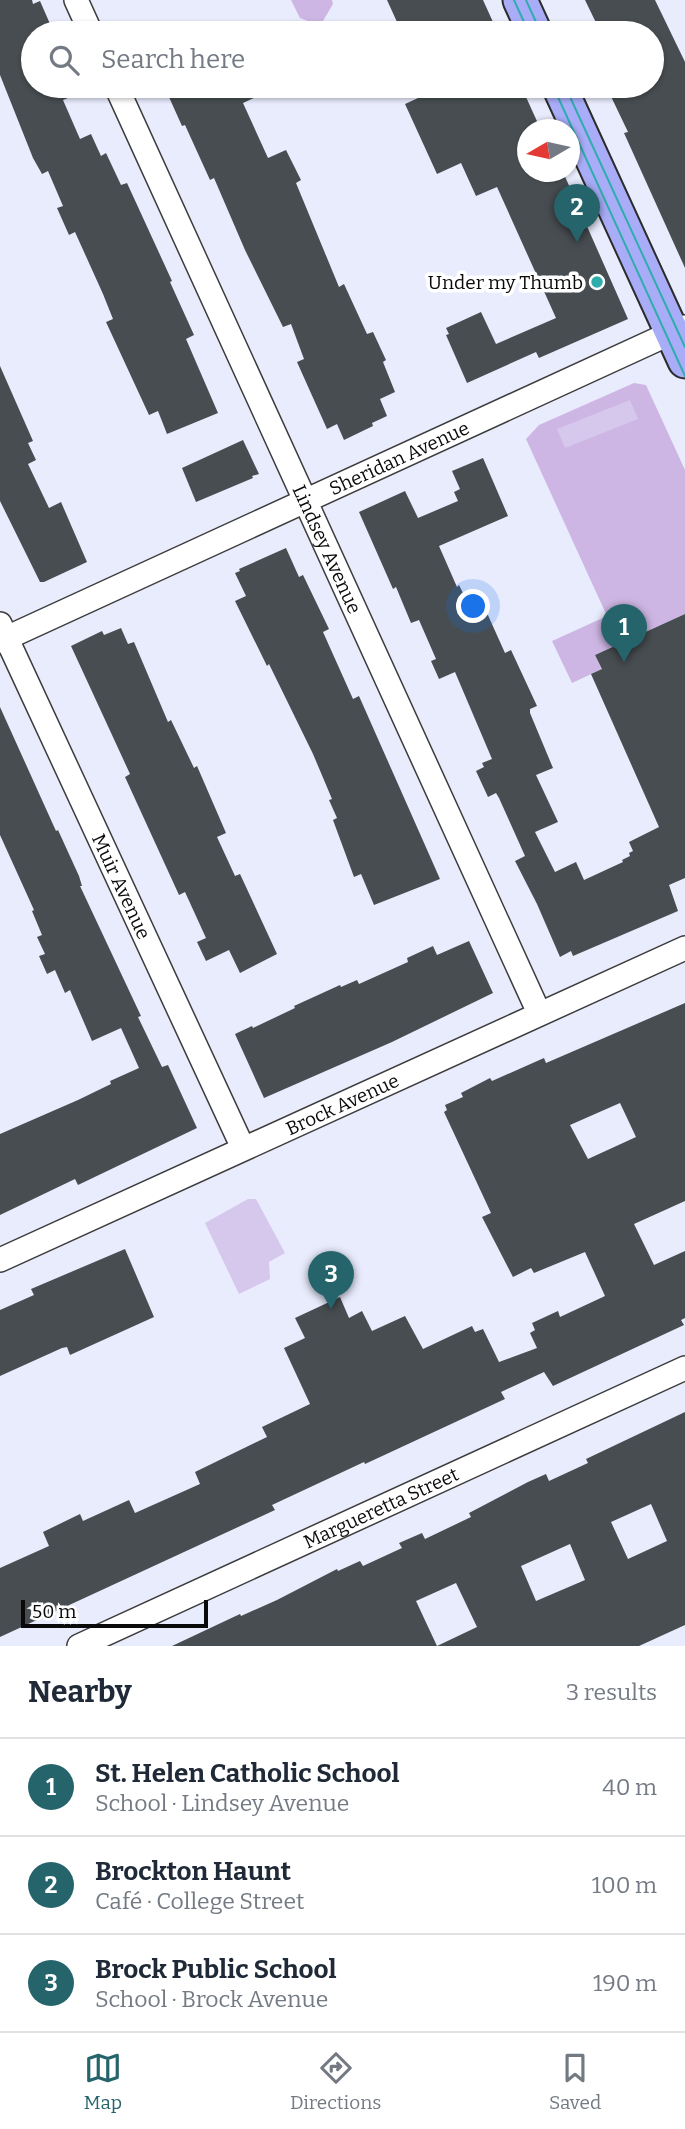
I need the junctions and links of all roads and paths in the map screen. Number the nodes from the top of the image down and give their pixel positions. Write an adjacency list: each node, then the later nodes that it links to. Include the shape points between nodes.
1 (76, 0): 3 (street)
2 (520, 0): 4 (main road)
3 (86, 21)
4 (530, 21)
5 (121, 98): 8 (street, Lindsey Avenue)
6 (565, 98): 7 (main road)
7 (681, 340): 8 (street, Sheridan Avenue)
8 (306, 501): 9 (street, Sheridan Avenue); 11 (street, Lindsey Avenue)
9 (2, 635): 12 (street, Muir Avenue)
10 (685, 948): 11 (street, Brock Avenue)
11 (539, 1013): 12 (street, Brock Avenue)
12 (243, 1148): 13 (street, Brock Avenue)
13 (0, 1260)
14 (685, 1368): 15 (street, Margueretta Street)
15 (79, 1646)

